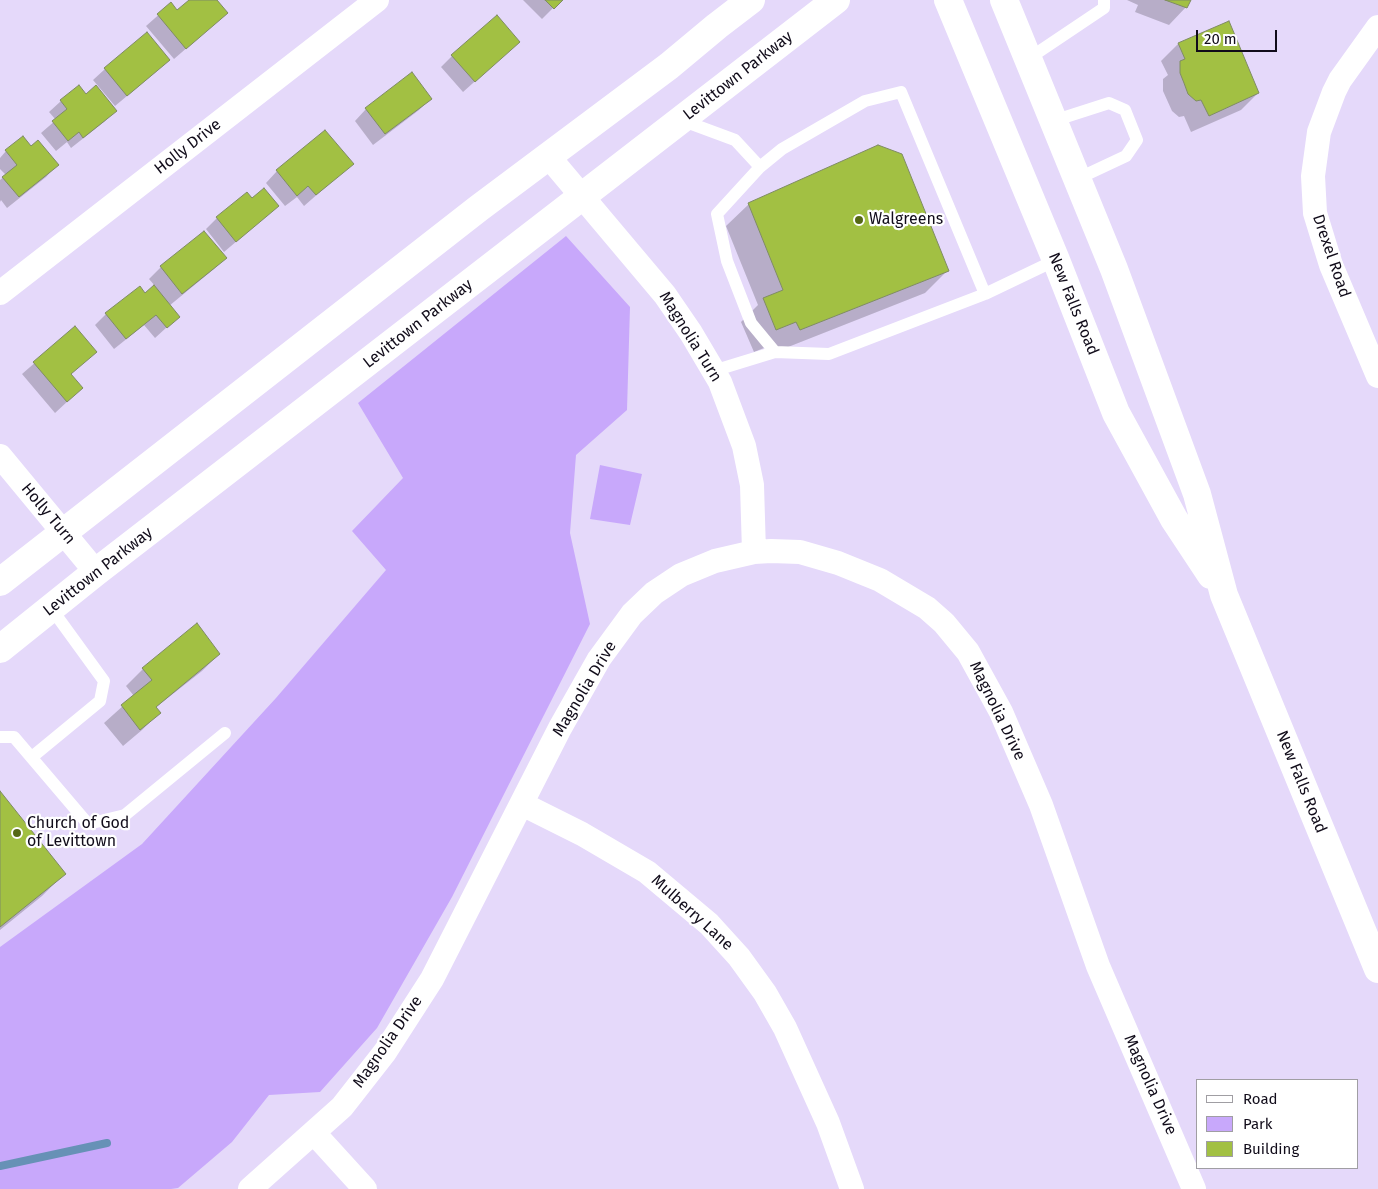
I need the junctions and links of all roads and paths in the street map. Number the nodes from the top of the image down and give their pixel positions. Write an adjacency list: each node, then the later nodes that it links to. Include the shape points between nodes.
1 (377, 0): 16 (street, Holly Drive)
2 (751, 0): 11 (main road)
3 (836, 0): 9 (main road, Levittown Parkway)
4 (948, 0): 15 (main road, New Falls Road)
5 (1004, 0): 8 (main road, New Falls Road)
6 (1104, 0): 8 (lane, via 1104,8)
7 (1378, 27): 20 (street, Drexel Road, via 1334,92 1319,132 1313,176 1315,213 1331,265)
8 (1028, 59): 10 (main road, New Falls Road)
9 (681, 120): 12 (lane, via 735,140); 14 (main road, Levittown Parkway)
10 (1053, 121): 13 (main road, New Falls Road); 13 (lane, via 1109,103 1125,110 1137,140 1126,156)
11 (548, 156): 14 (street, Magnolia Turn); 22 (main road)
12 (760, 167): 17 (lane, via 782,149 865,101 901,92); 18 (lane, via 717,214 727,261 751,323)
13 (1077, 179): 26 (main road, New Falls Road, via 1114,269 1197,494)
14 (583, 196): 19 (street, Magnolia Turn, via 665,295); 24 (main road, Levittown Parkway)
15 (1056, 260): 17 (lane); 26 (main road, New Falls Road, via 1116,413 1174,519)
16 (0, 293)
17 (985, 294): 18 (lane, via 829,354)
18 (774, 352): 19 (lane)
19 (713, 371): 23 (street, Magnolia Turn, via 744,446 752,485)
20 (1378, 376)
21 (0, 456): 22 (street, Holly Turn)
22 (63, 532): 24 (street, Holly Turn); 25 (main road)
23 (754, 552): 32 (street, Magnolia Drive, via 715,561 681,575 654,593 632,614 599,659); 38 (street, Magnolia Drive, via 800,552 880,580 927,608 968,652 1001,712 1041,805 1098,966)
24 (96, 572): 27 (main road, Levittown Parkway)
25 (0, 582)
26 (1224, 594): 33 (main road, New Falls Road)
27 (52, 608): 28 (main road, Levittown Parkway); 31 (lane, via 104,681 100,701)
28 (0, 649)
29 (225, 733): 31 (lane, via 124,815 88,824)
30 (0, 737): 31 (lane, via 14,737)
31 (32, 757)
32 (522, 804): 34 (street, Magnolia Drive, via 432,979 385,1052 342,1107); 37 (street, Mulberry Lane, via 647,872 709,924 739,957 785,1028 828,1123)
33 (1378, 968)
34 (314, 1133): 35 (street, Magnolia Drive); 36 (street)
35 (250, 1189)
36 (365, 1189)
37 (852, 1189)
38 (1194, 1189)

